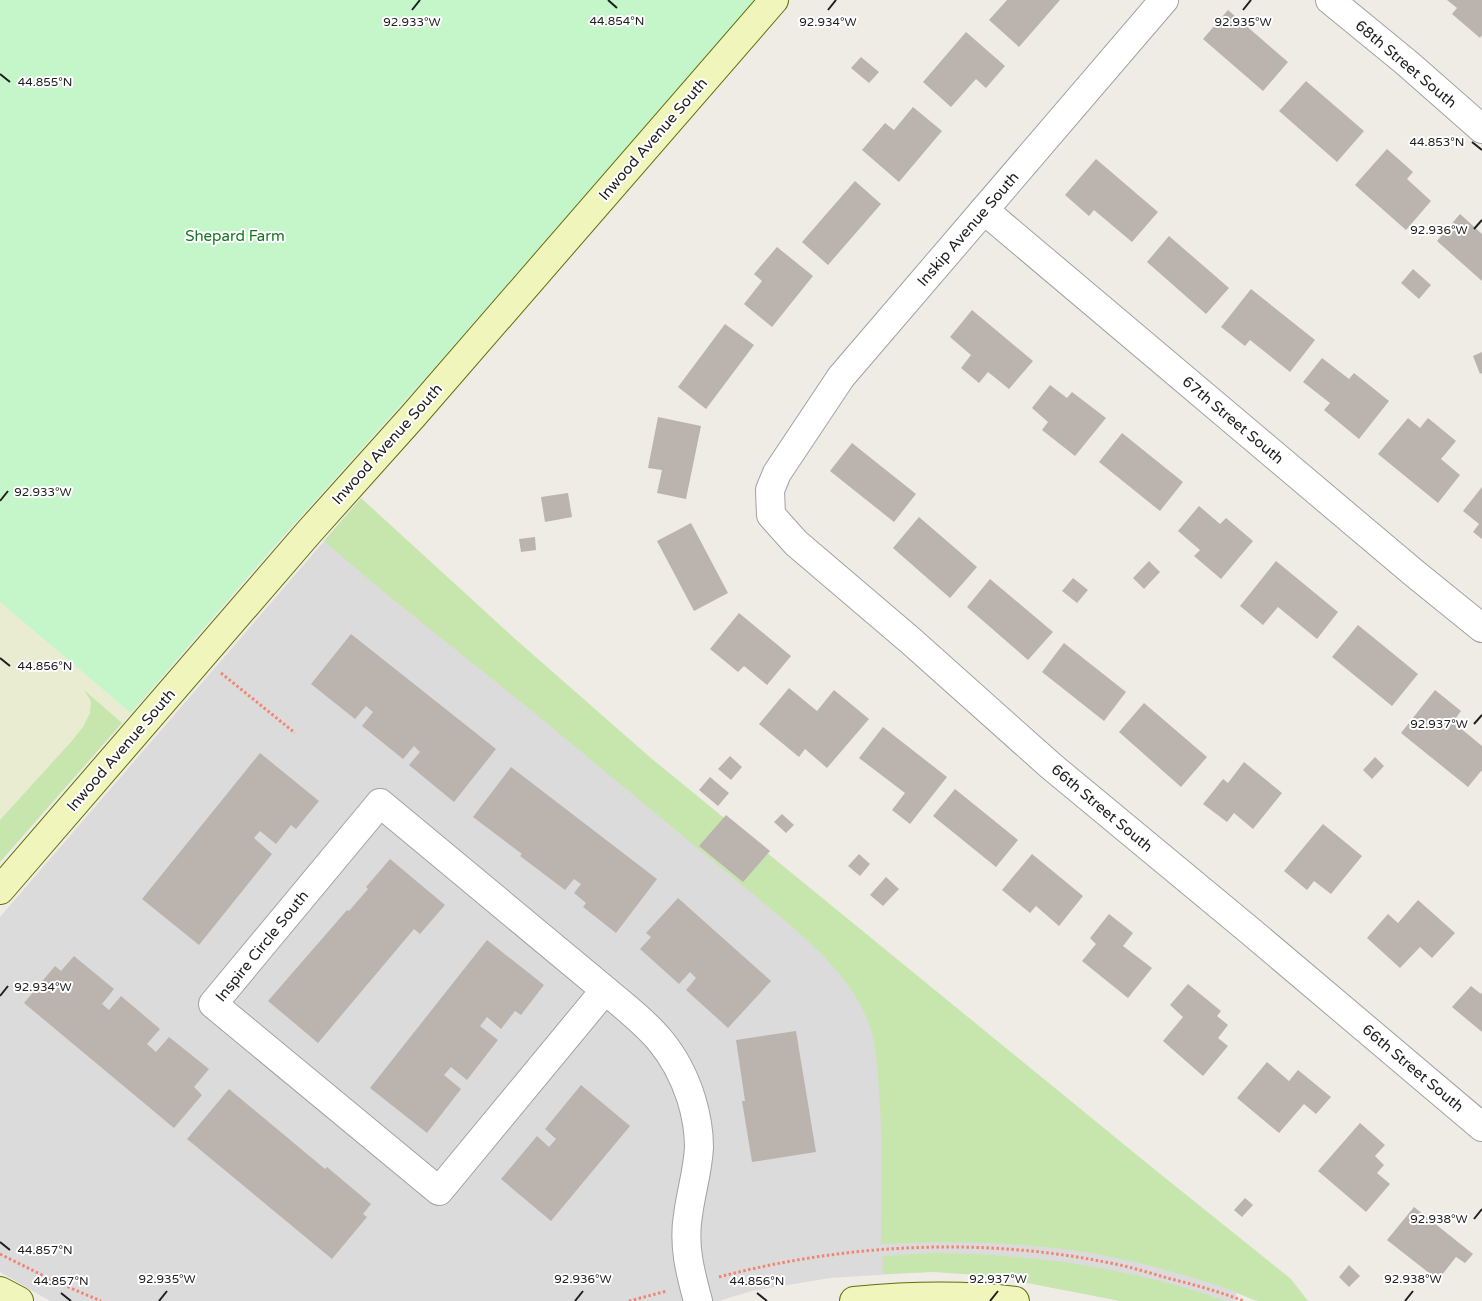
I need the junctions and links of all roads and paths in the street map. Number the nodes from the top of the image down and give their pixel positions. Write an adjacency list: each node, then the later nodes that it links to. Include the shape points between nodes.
1 (774, 0): 8 (street, Inwood Avenue South)
2 (1164, 0): 5 (street, Inskip Avenue South)
3 (1330, 0): 4 (street, 68th Street South)
4 (1482, 129)
5 (984, 210): 6 (street, Inskip Avenue South, via 841,377); 7 (street, 67th Street South)
6 (782, 465): 12 (street, 66th Street South, via 770,490 771,515 796,544 1051,766)
7 (1482, 628)
8 (202, 656): 9 (path); 10 (street, Inwood Avenue South)
9 (295, 733)
10 (0, 890)
11 (605, 990): 11 (street, Inspire Circle South, via 439,1190 214,1004 380,803); 20 (street, Inspire Circle South, via 662,1042 680,1068 694,1106 699,1146 686,1246)
12 (1482, 1127)
13 (0, 1254): 18 (path)
14 (729, 1274): 23 (path, via 860,1252 926,1247 986,1248 1113,1263)
15 (0, 1291): 17 (street)
16 (660, 1293): 19 (path)
17 (19, 1301)
18 (101, 1301)
19 (629, 1301)
20 (698, 1301)
21 (854, 1301): 22 (street, via 953,1296)
22 (1015, 1301)
23 (1244, 1301)

